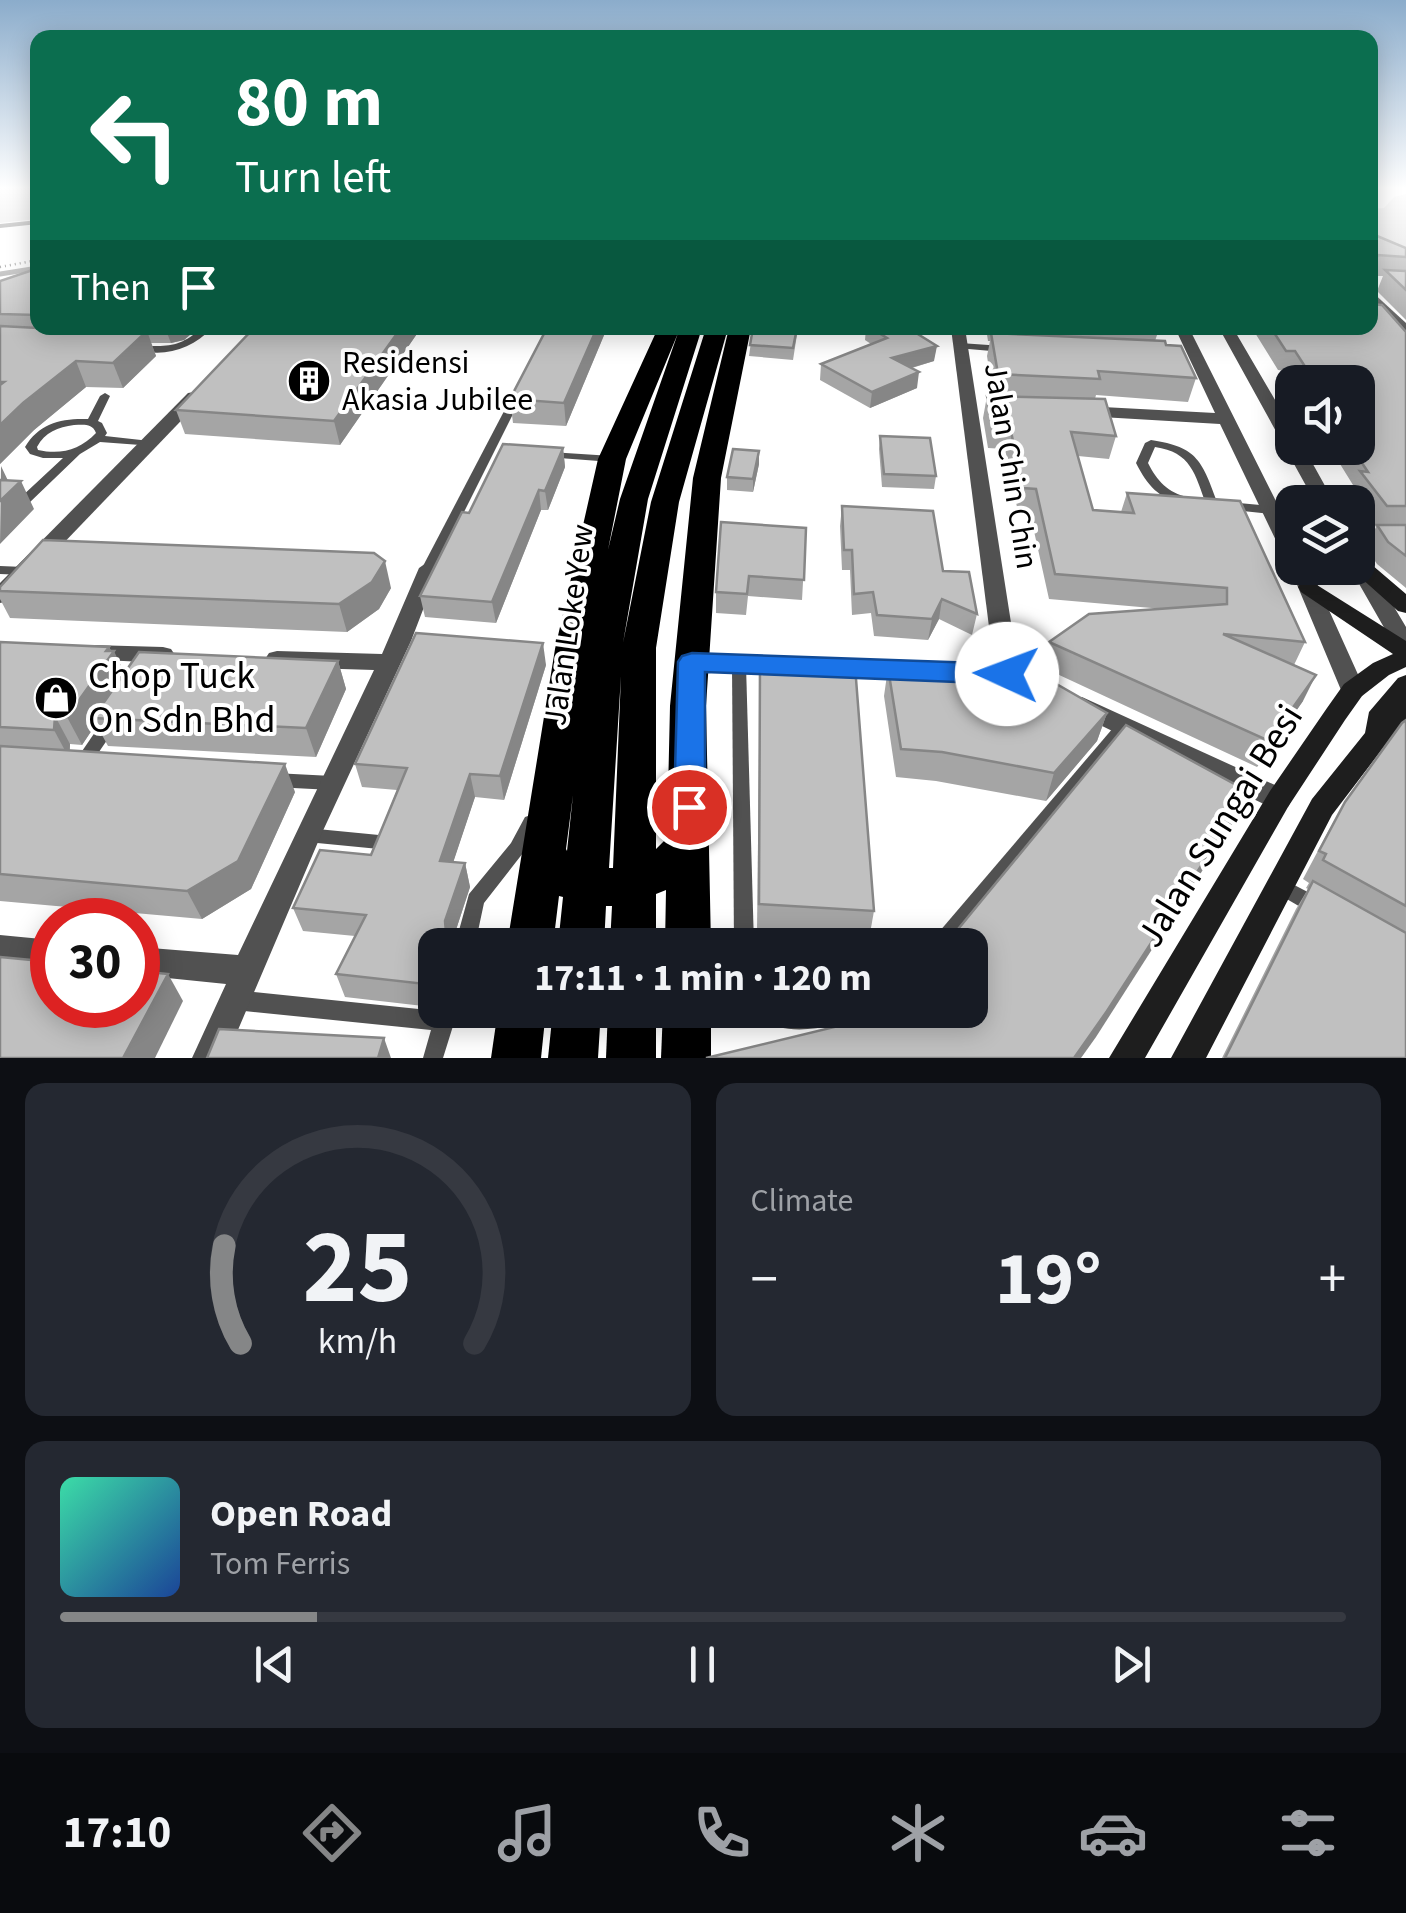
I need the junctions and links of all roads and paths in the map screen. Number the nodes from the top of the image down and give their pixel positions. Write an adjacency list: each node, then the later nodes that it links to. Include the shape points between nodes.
1 (30, 261): 2 (path)
2 (0, 267)
3 (1378, 283): 4 (street)
4 (1388, 284)
5 (1378, 302): 6 (street)
6 (1406, 332)
7 (200, 335): 15 (lane, via 179,349)
8 (666, 335): 32 (highway)
9 (689, 335): 33 (highway, Jalan Loke Yew)
10 (714, 335): 33 (highway, Jalan Loke Yew)
11 (738, 335): 54 (highway, via 707,478)
12 (1185, 335): 18 (street)
13 (1230, 335): 23 (street)
14 (959, 337): 16 (lane); 57 (street, Jalan Chin Chin, via 978,406)
15 (133, 348)
16 (1020, 350)
17 (1178, 358): 18 (lane)
18 (1197, 360): 24 (street)
19 (212, 379): 27 (street)
20 (524, 380): 28 (lane)
21 (105, 396): 25 (lane)
22 (1067, 410): 24 (street)
23 (1275, 412)
24 (1226, 419): 36 (street)
25 (92, 422): 26 (lane, via 102,428); 29 (lane, via 46,430 31,448 52,456)
26 (99, 439): 27 (lane); 29 (lane)
27 (150, 444): 42 (street)
28 (489, 451): 30 (lane); 40 (lane)
29 (77, 452): 34 (lane)
30 (506, 452)
31 (542, 454): 32 (lane)
32 (612, 459): 69 (highway, via 562,648)
33 (649, 500): 80 (highway, Jalan Loke Yew, via 606,637); 81 (highway, Jalan Loke Yew)
34 (24, 501)
35 (1212, 504): 35 (lane, via 1172,499 1150,480 1142,462 1150,443 1190,454); 36 (lane)
36 (1271, 510): 37 (street)
37 (1275, 518)
38 (1375, 538): 39 (street)
39 (1406, 538)
40 (429, 568): 49 (street)
41 (0, 570): 42 (lane)
42 (24, 571): 47 (street)
43 (1375, 579): 48 (street)
44 (1307, 585): 59 (street)
45 (1315, 585): 51 (street)
46 (1369, 585): 51 (street)
47 (0, 596)
48 (1406, 606)
49 (403, 649): 53 (street); 70 (street)
50 (59, 652): 52 (street, via 151,663)
51 (1406, 652): 59 (street, Jalan Sungai Besi)
52 (196, 656)
53 (254, 658)
54 (692, 662): 55 (street); 73 (highway)
55 (739, 666): 56 (street); 83 (lane)
56 (931, 672)
57 (1007, 676)
58 (1406, 684): 64 (street, via 1378,719)
59 (1353, 690): 71 (street, Jalan Sungai Besi)
60 (1058, 696): 63 (street)
61 (123, 704): 66 (lane)
62 (1406, 711): 64 (street)
63 (1125, 725): 71 (street); 84 (lane)
64 (1377, 738): 76 (street, via 1322,807)
65 (58, 768): 66 (lane)
66 (78, 770): 67 (lane)
67 (97, 771)
68 (254, 779): 70 (lane)
69 (554, 779): 75 (highway); 78 (lane, via 517,848 476,900)
70 (332, 783): 72 (street)
71 (1279, 799): 101 (street, Jalan Sungai Besi)
72 (307, 835): 74 (lane); 88 (street)
73 (690, 841): 75 (highway, via 667,868 615,888 560,878); 82 (highway)
74 (379, 842)
75 (542, 848): 79 (highway)
76 (1280, 885): 77 (lane); 102 (street)
77 (1327, 913)
78 (469, 928)
79 (532, 928)
80 (583, 928)
81 (633, 928)
82 (688, 928)
83 (744, 928)
84 (954, 928)
85 (0, 949): 86 (street)
86 (30, 952)
87 (160, 966): 88 (street)
88 (242, 986): 89 (lane); 95 (street)
89 (418, 1012)
90 (443, 1028): 96 (lane)
91 (520, 1028): 97 (highway)
92 (576, 1028): 98 (highway)
93 (632, 1028): 99 (highway)
94 (687, 1028): 100 (highway)
95 (209, 1058)
96 (433, 1058)
97 (516, 1058)
98 (574, 1058)
99 (631, 1058)
100 (686, 1058)
101 (1126, 1058)
102 (1188, 1058)

